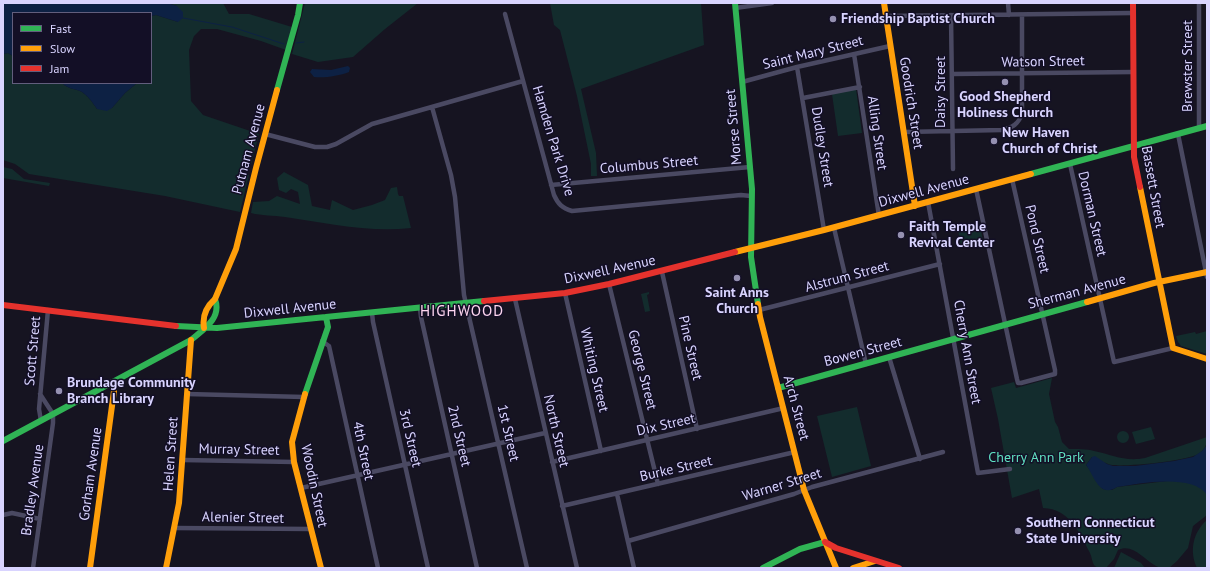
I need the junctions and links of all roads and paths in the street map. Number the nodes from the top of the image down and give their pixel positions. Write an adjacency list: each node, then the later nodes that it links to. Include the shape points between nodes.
1 (300, 3): 29 (main road, Putnam Avenue)
2 (772, 3): 7 (street)
3 (884, 3): 13 (main road, Goodrich Street)
4 (1008, 3): 12 (street)
5 (1132, 3): 8 (main road, Bassett Street)
6 (1199, 3): 26 (street, Brewster Street)
7 (735, 6): 21 (main road, Morse Street)
8 (1133, 13): 10 (street); 17 (main road, Bassett Street)
9 (505, 14): 20 (street)
10 (1022, 14): 12 (street); 18 (street)
11 (952, 15): 12 (street); 13 (street); 19 (street, Daisy Street)
12 (1008, 15)
13 (886, 16): 14 (main road, Goodrich Street)
14 (890, 46): 15 (street, Saint Mary Street); 28 (main road, Goodrich Street)
15 (854, 54): 16 (street, Saint Mary Street); 22 (street, Alling Street)
16 (798, 67): 21 (street, Saint Mary Street); 23 (street, Dudley Street)
17 (1133, 72): 18 (street, Watson Street); 31 (main road, Bassett Street)
18 (1023, 73): 19 (street, Watson Street); 27 (street, via 1022,113 1016,124 1002,130)
19 (952, 74): 27 (street, Daisy Street)
20 (523, 81): 24 (street, Hamden Park Drive); 36 (street, Hamden Park Drive)
21 (742, 82): 33 (main road, Morse Street)
22 (860, 87): 23 (street); 41 (street, Alling Street)
23 (803, 98): 43 (street, Dudley Street)
24 (432, 107): 29 (street, Hamden Park Drive, via 372,124 328,147 315,147); 55 (street, via 455,197)
25 (1207, 126): 26 (main road, Dixwell Avenue)
26 (1199, 128): 30 (main road, Dixwell Avenue)
27 (952, 130): 28 (street); 34 (street, Daisy Street)
28 (904, 132): 40 (main road, Goodrich Street)
29 (265, 134): 53 (main road, Putnam Avenue, via 236,249)
30 (1178, 134): 31 (main road, Dixwell Avenue); 47 (street)
31 (1133, 146): 32 (main road, Dixwell Avenue); 48 (main road, Bassett Street)
32 (1070, 164): 35 (main road, Dixwell Avenue); 52 (street, Dorman Street)
33 (750, 167): 36 (street, Columbus Street); 38 (main road, Morse Street)
34 (953, 169)
35 (1012, 179): 37 (main road, Dixwell Avenue); 61 (street, Pond Street)
36 (552, 185): 38 (street, Hamden Park Drive, via 556,201 560,206 572,211)
37 (976, 189): 39 (main road, Dixwell Avenue); 63 (street)
38 (751, 196): 44 (main road, Morse Street)
39 (928, 202): 40 (main road, Dixwell Avenue); 45 (street, Cherry Ann Street)
40 (915, 206): 41 (main road, Dixwell Avenue)
41 (879, 216): 42 (main road, Dixwell Avenue)
42 (834, 228): 43 (main road, Dixwell Avenue); 50 (street)
43 (824, 230): 44 (main road, Dixwell Avenue)
44 (751, 248): 46 (main road, Dixwell Avenue); 59 (main road, Arch Street)
45 (940, 264): 50 (street, Alstrum Street); 65 (street, Cherry Ann Street)
46 (662, 272): 49 (main road, Dixwell Avenue); 80 (street, Pine Street)
47 (1207, 274): 48 (main road, Sherman Avenue)
48 (1159, 281): 52 (main road, Sherman Avenue); 68 (main road, Bassett Street)
49 (610, 284): 51 (main road, Dixwell Avenue); 82 (street, George Street)
50 (849, 288): 59 (street, Alstrum Street); 71 (street)
51 (565, 293): 54 (main road, Dixwell Avenue); 85 (street, Whiting Street)
52 (1100, 298): 61 (main road, Sherman Avenue); 68 (street, Dorman Street, via 1114,362)
53 (215, 299): 64 (main road, Putnam Avenue, via 203,315); 64 (main road, Putnam Avenue, via 216,315)
54 (515, 299): 55 (main road, Dixwell Avenue); 81 (street, North Street)
55 (466, 303): 57 (main road, Dixwell Avenue); 84 (street, 1st Street)
56 (3, 305): 58 (main road, Dixwell Avenue)
57 (420, 308): 60 (main road, Dixwell Avenue); 88 (street, 2nd Street)
58 (48, 310): 64 (main road, Dixwell Avenue); 74 (street, Scott Street)
59 (759, 310): 73 (main road, Arch Street)
60 (372, 313): 62 (main road, Dixwell Avenue); 93 (street, 3rd Street)
61 (1042, 314): 63 (main road, Sherman Avenue); 63 (street, Pond Street, via 1055,374 1018,383)
62 (326, 317): 64 (main road, Dixwell Avenue); 67 (main road, Woodin Street, via 328,327)
63 (1005, 324): 65 (main road, Sherman Avenue)
64 (204, 328): 66 (main road)
65 (954, 339): 69 (main road, Bowen Street); 94 (street, Cherry Ann Street, via 978,474)
66 (191, 340): 72 (main road); 75 (main road, Helen Street)
67 (322, 341): 76 (main road, Woodin Street); 95 (street, 4th Street, via 329,346)
68 (1172, 348): 70 (main road)
69 (889, 357): 71 (main road, Bowen Street); 89 (street)
70 (1207, 359)
71 (866, 364): 73 (main road, Bowen Street)
72 (111, 383): 78 (main road); 109 (main road, Gorham Avenue, via 114,391)
73 (778, 388): 77 (main road, Arch Street)
74 (40, 394): 78 (street, Scott Street); 79 (street, Scott Street)
75 (187, 394): 76 (street); 90 (main road, Helen Street)
76 (304, 396): 91 (main road, Woodin Street, via 293,435)
77 (784, 408): 80 (street, Dix Street); 86 (main road, Arch Street)
78 (53, 414): 79 (main road); 102 (street, Bradley Avenue)
79 (41, 420): 83 (main road)
80 (696, 429): 82 (street, Dix Street)
81 (545, 433): 84 (street); 92 (street, North Street)
82 (648, 440): 85 (street, Dix Street); 96 (street, George Street)
83 (3, 441)
84 (499, 443): 88 (street); 115 (street, 1st Street)
85 (601, 451): 92 (street, Dix Street)
86 (795, 452): 96 (street, Burke Street); 98 (main road, Arch Street)
87 (943, 452): 89 (street, Warner Street)
88 (452, 454): 93 (street); 114 (street, 2nd Street)
89 (920, 459): 98 (street, Warner Street)
90 (183, 460): 91 (street, Murray Street); 103 (main road, Helen Street, via 180,503)
91 (294, 462): 97 (main road, Woodin Street)
92 (552, 462): 100 (street, North Street)
93 (405, 464): 95 (street); 113 (street, 3rd Street)
94 (1010, 469)
95 (358, 475): 97 (street); 112 (street, 4th Street)
96 (658, 484): 99 (street, Burke Street)
97 (301, 488): 104 (main road, Woodin Street)
98 (804, 490): 105 (street, Warner Street); 106 (main road, Arch Street)
99 (617, 494): 100 (street, Burke Street); 105 (street)
100 (562, 506): 116 (street, North Street)
101 (3, 515): 102 (street, via 12,513)
102 (40, 519): 108 (street, Bradley Avenue)
103 (175, 528): 104 (street, Alenier Street); 110 (main road, Helen Street)
104 (311, 529): 111 (main road, Woodin Street)
105 (628, 541): 117 (street)
106 (825, 542): 107 (main road); 118 (main road, via 799,548); 119 (main road, Arch Street)
107 (875, 561): 120 (main road); 121 (main road)
108 (33, 568)
109 (90, 568)
110 (166, 568)
111 (321, 568)
112 (378, 568)
113 (428, 568)
114 (477, 568)
115 (527, 568)
116 (577, 568)
117 (634, 568)
118 (763, 568)
119 (836, 568)
120 (853, 568)
121 (899, 568)

